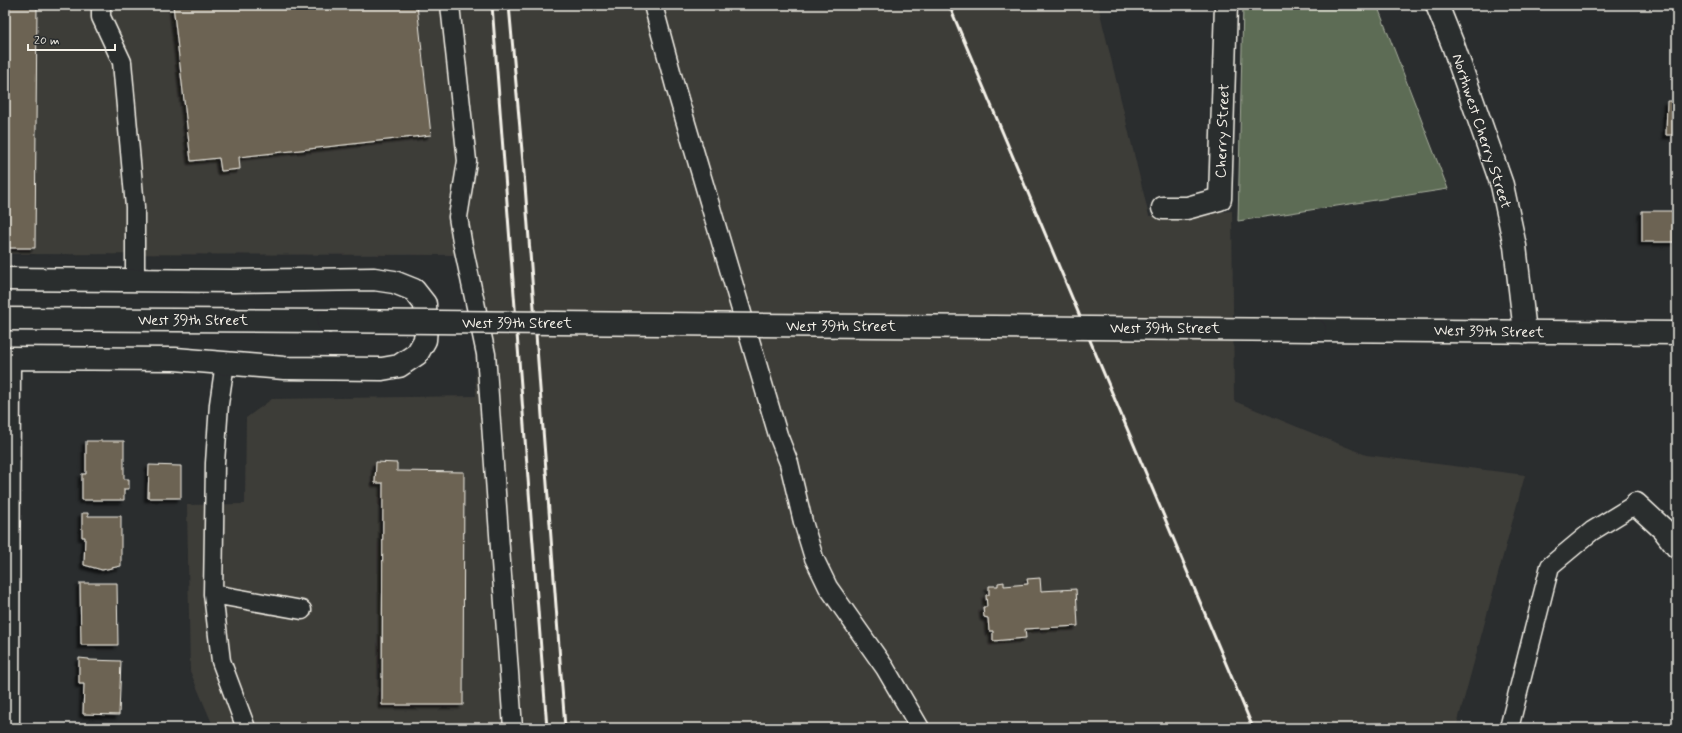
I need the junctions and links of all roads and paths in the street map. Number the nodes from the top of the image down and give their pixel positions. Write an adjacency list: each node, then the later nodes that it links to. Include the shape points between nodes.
1 (101, 5): 8 (lane, via 102,17 122,62 134,207)
2 (450, 5): 20 (lane, via 467,161 458,217 486,354)
3 (653, 5): 21 (lane, via 674,86 789,463 814,558 828,587 885,668)
4 (1226, 5): 6 (street, Cherry Street, via 1220,199 1187,208)
5 (1437, 5): 10 (street, Northwest Cherry Street, via 1502,185 1515,246)
6 (1163, 208)
7 (5, 279): 8 (street)
8 (135, 280): 13 (street, via 374,279 394,282 414,290 425,304 425,340 417,354 399,366 382,369 284,368)
9 (5, 319): 10 (street, West 39th Street, bridge)
10 (1525, 332): 11 (street, West 39th Street)
11 (1677, 333)
12 (7, 358): 13 (street, via 175,359); 18 (street)
13 (225, 363): 16 (lane, via 215,463)
14 (1636, 504): 15 (street, via 1663,529); 22 (lane, via 1592,531 1550,566)
15 (1677, 547)
16 (212, 594): 17 (lane); 19 (lane, via 221,661)
17 (302, 610)
18 (8, 728)
19 (246, 728)
20 (513, 728)
21 (920, 728)
22 (1509, 728)

